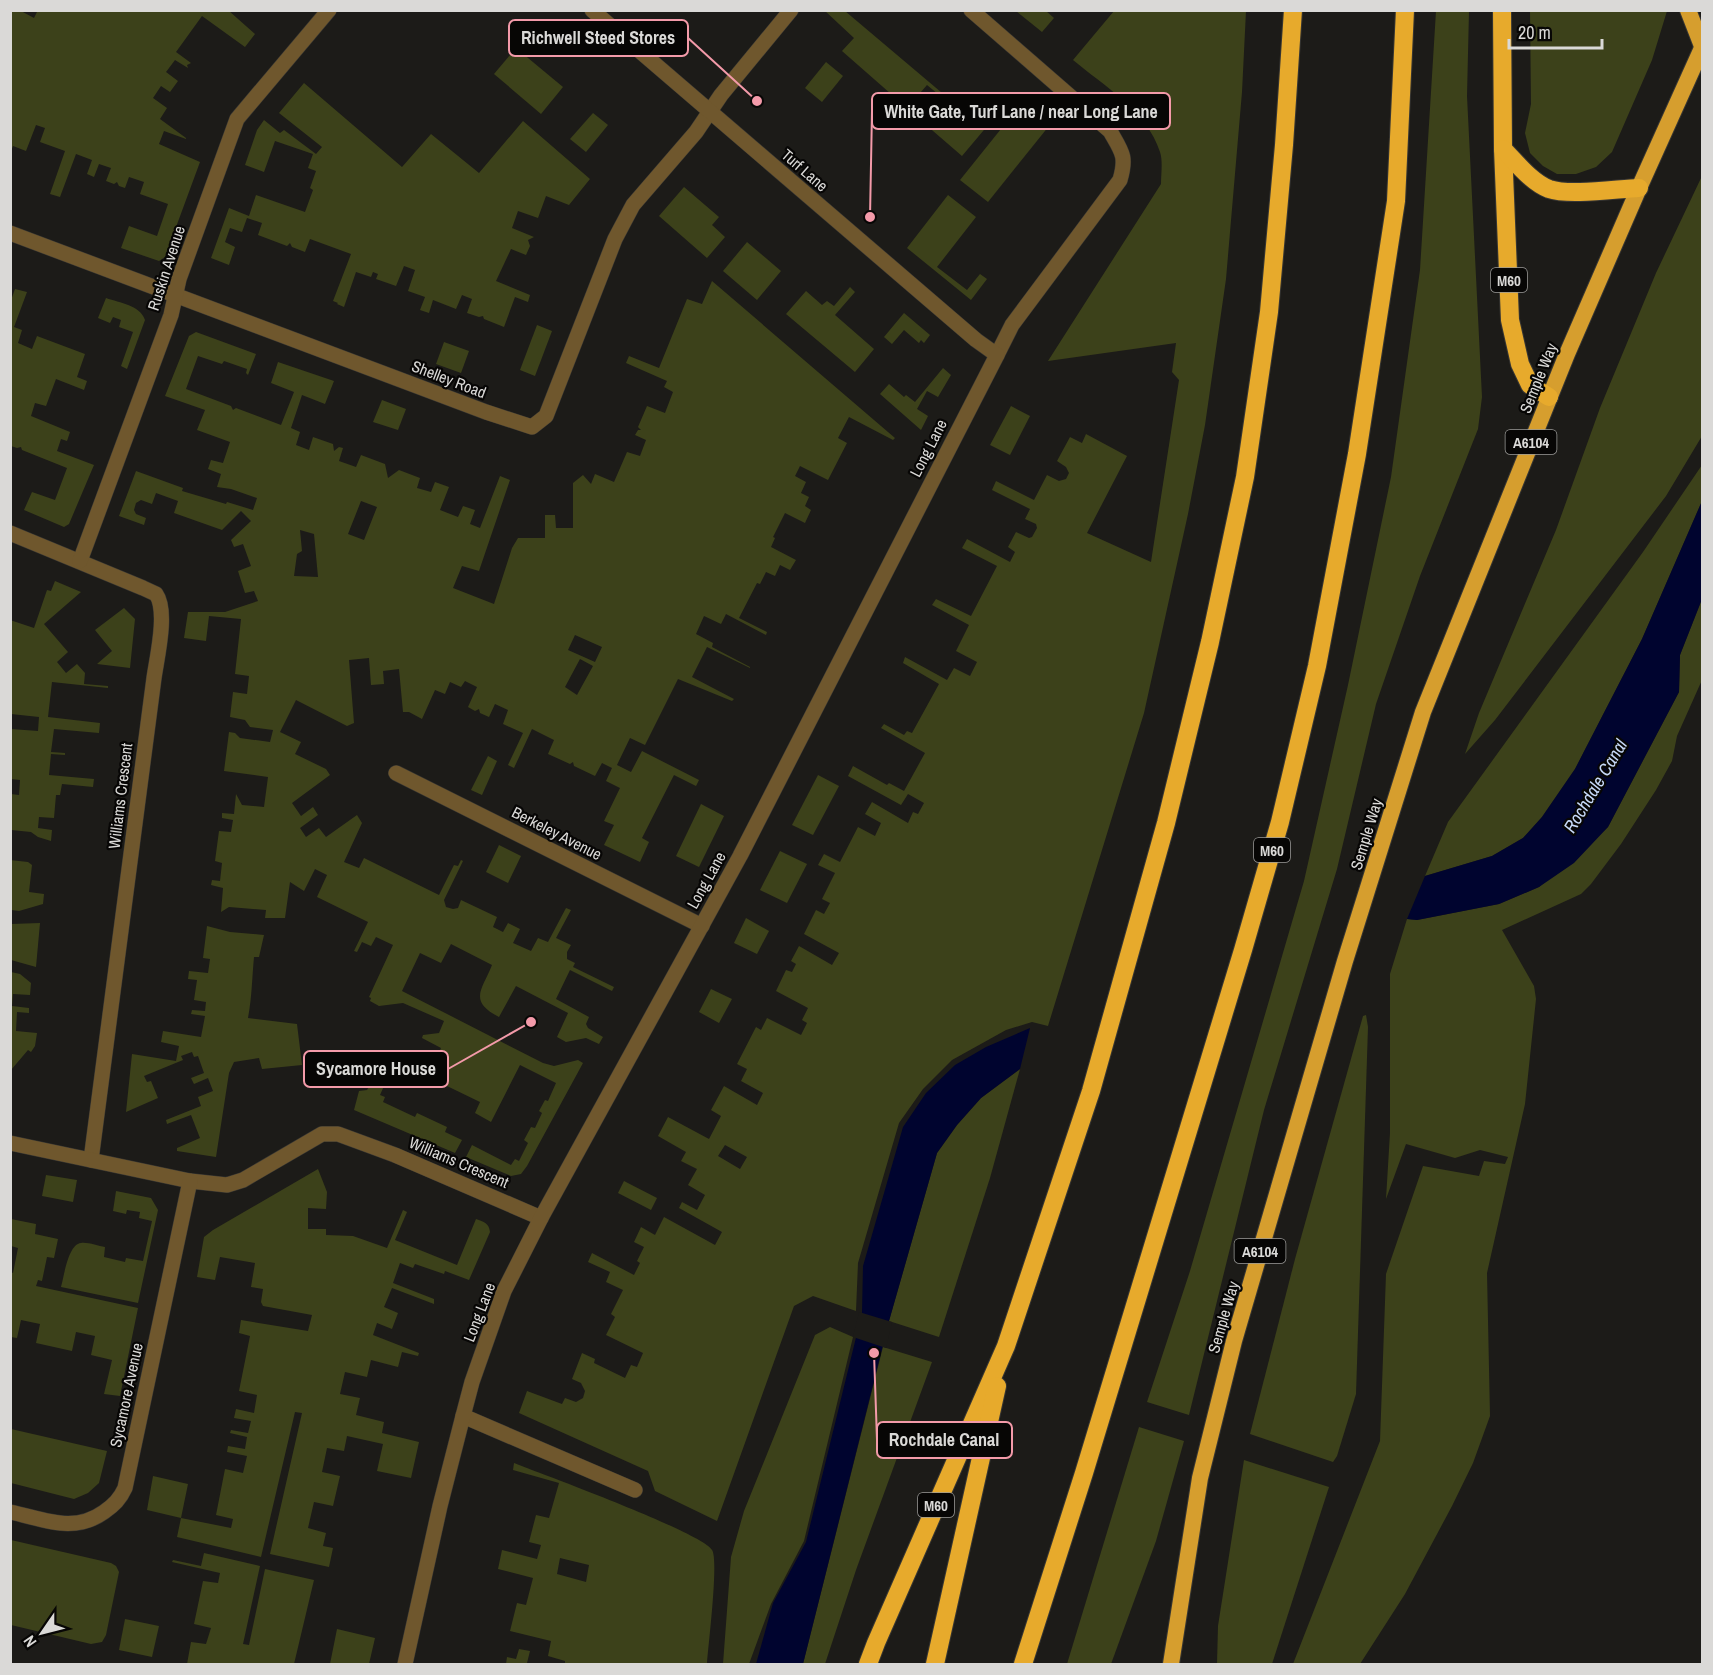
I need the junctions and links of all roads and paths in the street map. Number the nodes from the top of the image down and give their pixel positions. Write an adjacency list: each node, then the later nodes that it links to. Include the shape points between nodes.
1 (329, 10): 14 (street, Ruskin Avenue, via 237,119)
2 (592, 10): 10 (street, Turf Lane)
3 (791, 10): 10 (street)
4 (970, 10): 15 (street, Long Lane, via 1110,131 1125,164 1120,180 1012,325)
5 (1293, 10): 25 (highway, M60, via 1269,312 1245,477 1210,642 1166,823 1091,1091)
6 (1405, 10): 32 (highway, M60, via 1396,201 1357,454 1314,677 1280,822 1243,950)
7 (1502, 10): 11 (highway, M60)
8 (1688, 10): 9 (highway)
9 (1702, 47): 12 (highway, Semple Way / A6104)
10 (711, 112): 14 (street, Shelley Road, via 633,205 615,239 548,413 536,426 486,412); 15 (street, Turf Lane)
11 (1503, 149): 12 (highway, via 1533,179 1550,189); 16 (highway, M60, via 1510,320 1520,364 1530,385)
12 (1639, 188): 16 (highway, Semple Way / A6104)
13 (10, 233): 14 (street, Shelley Road)
14 (176, 295): 18 (street, Ruskin Avenue)
15 (997, 355): 20 (street, Long Lane)
16 (1549, 397): 33 (highway, Semple Way / A6104, via 1422,712 1345,961 1234,1341 1203,1466)
17 (10, 533): 18 (street, Williams Crescent)
18 (80, 561): 22 (street, Williams Crescent, via 156,594 161,614)
19 (396, 773): 20 (street, Berkeley Avenue)
20 (702, 926): 24 (street, Long Lane)
21 (10, 1143): 22 (street, Williams Crescent)
22 (91, 1160): 23 (street, Williams Crescent)
23 (190, 1181): 24 (street, Williams Crescent, via 227,1185 243,1180 322,1134 338,1134); 28 (street, Sycamore Avenue, via 120,1499 97,1517 78,1525)
24 (541, 1218): 26 (street, Long Lane, via 504,1291)
25 (1006, 1346): 30 (highway, M60); 31 (highway, M60)
26 (463, 1416): 27 (street); 29 (street, Long Lane)
27 (635, 1490)
28 (10, 1512)
29 (405, 1665)
30 (868, 1665)
31 (935, 1665)
32 (1023, 1665)
33 (1171, 1665)

